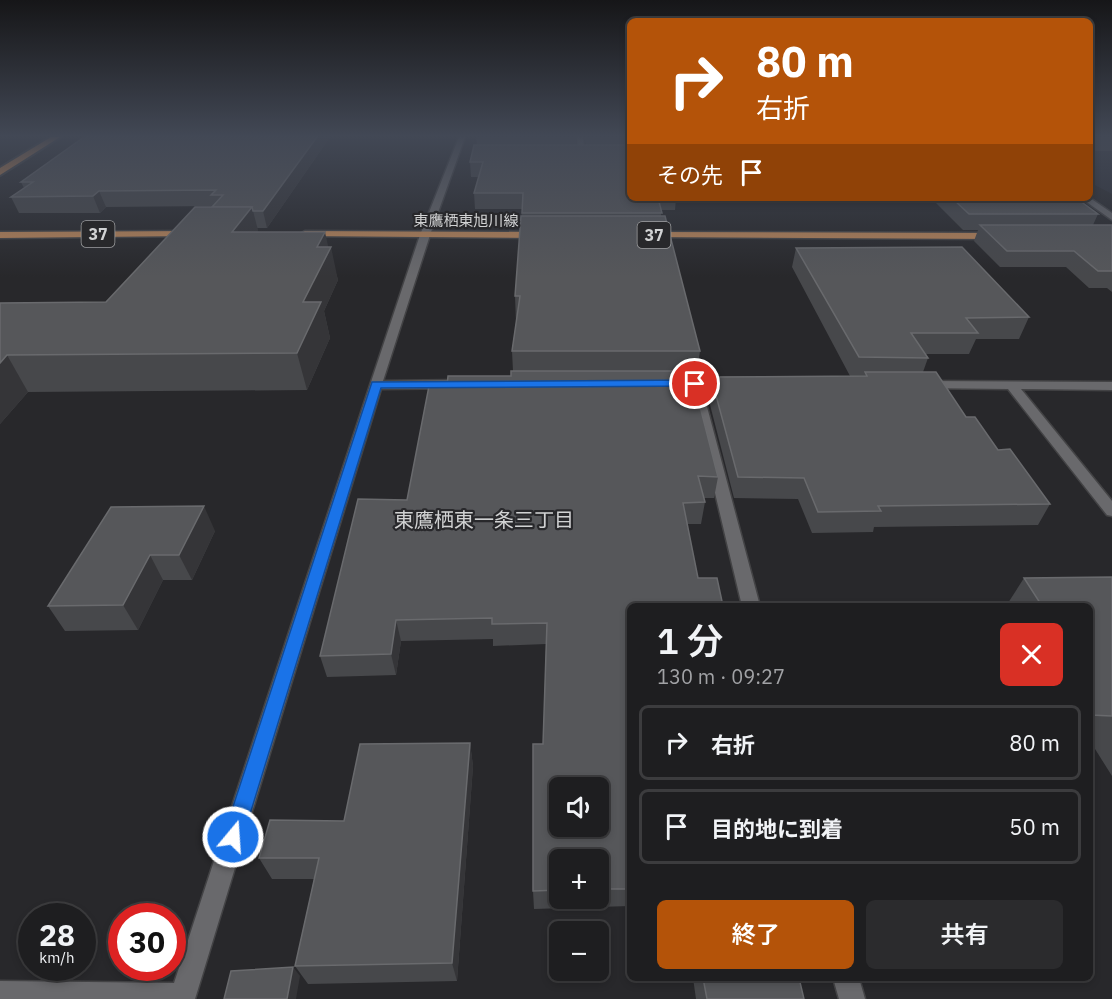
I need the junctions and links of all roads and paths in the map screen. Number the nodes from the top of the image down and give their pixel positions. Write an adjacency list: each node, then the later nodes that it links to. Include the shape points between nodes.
1 (448, 184): 7 (street)
2 (1089, 201): 3 (street)
3 (1112, 217)
4 (197, 232): 6 (main road, 37)
5 (300, 234): 7 (main road, 東鷹栖東旭川線)
6 (0, 235)
7 (425, 235): 8 (main road, 東鷹栖東旭川線); 15 (street)
8 (546, 235)
9 (641, 235): 10 (main road, 37)
10 (1008, 236)
11 (483, 384): 15 (street)
12 (659, 384): 13 (street)
13 (695, 384): 14 (street); 20 (street)
14 (742, 384)
15 (376, 385): 23 (street)
16 (906, 385): 17 (street)
17 (1011, 386): 18 (street); 19 (street)
18 (1112, 386)
19 (1112, 511)
20 (751, 603)
21 (847, 981): 24 (street)
22 (0, 994): 23 (street)
23 (183, 997)
24 (852, 999)

